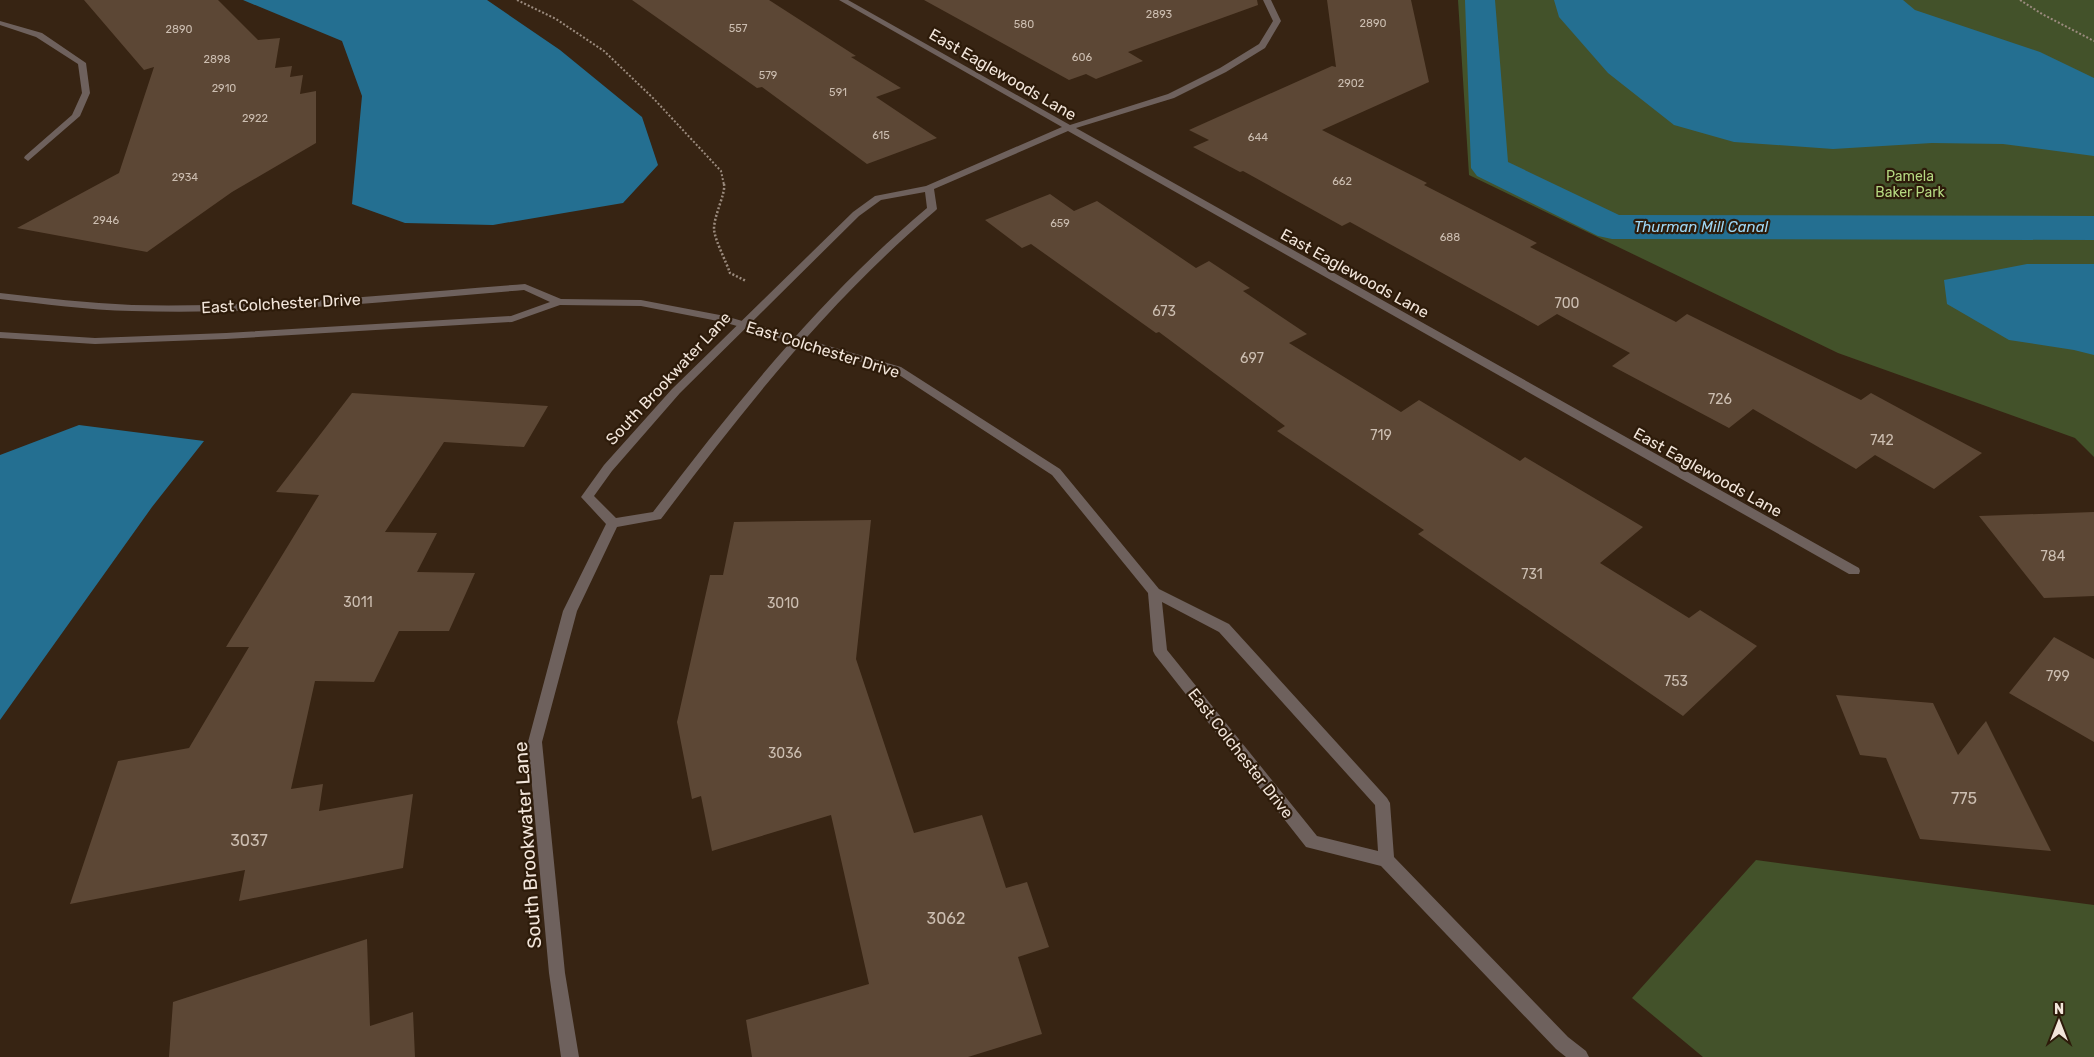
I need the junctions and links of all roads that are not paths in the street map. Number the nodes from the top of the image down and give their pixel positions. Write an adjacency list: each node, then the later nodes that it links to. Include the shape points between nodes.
1 (842, 0): 4 (street, East Eaglewoods Lane)
2 (1267, 0): 4 (street, South Brookwater Lane, via 1277,21 1262,46 1171,96)
3 (0, 23): 5 (street, via 39,35 82,64 86,92 76,116)
4 (1068, 128): 6 (street, South Brookwater Lane); 13 (street, East Eaglewoods Lane)
5 (28, 158)
6 (929, 188): 9 (street, South Brookwater Lane, via 878,198 856,214); 11 (street, via 932,209 844,290)
7 (0, 296): 8 (street, East Colchester Drive, via 120,308 238,308 525,287)
8 (559, 302): 9 (street, East Colchester Drive, via 641,303); 10 (street, East Colchester Drive, via 512,319 226,336 94,341)
9 (743, 324): 11 (street, East Colchester Drive); 12 (street, South Brookwater Lane, via 676,391 608,468 588,497)
10 (0, 335)
11 (798, 340): 12 (street, via 657,516); 14 (street, East Colchester Drive, via 897,369 1056,472)
12 (613, 523): 16 (street, South Brookwater Lane, via 570,611 535,742 557,974)
13 (1854, 571)
14 (1154, 592): 15 (street, East Colchester Drive, via 1224,628 1382,803); 15 (street, East Colchester Drive, via 1160,651 1312,842)
15 (1386, 860): 17 (street, via 1562,1044)
16 (570, 1057)
17 (1580, 1057)

